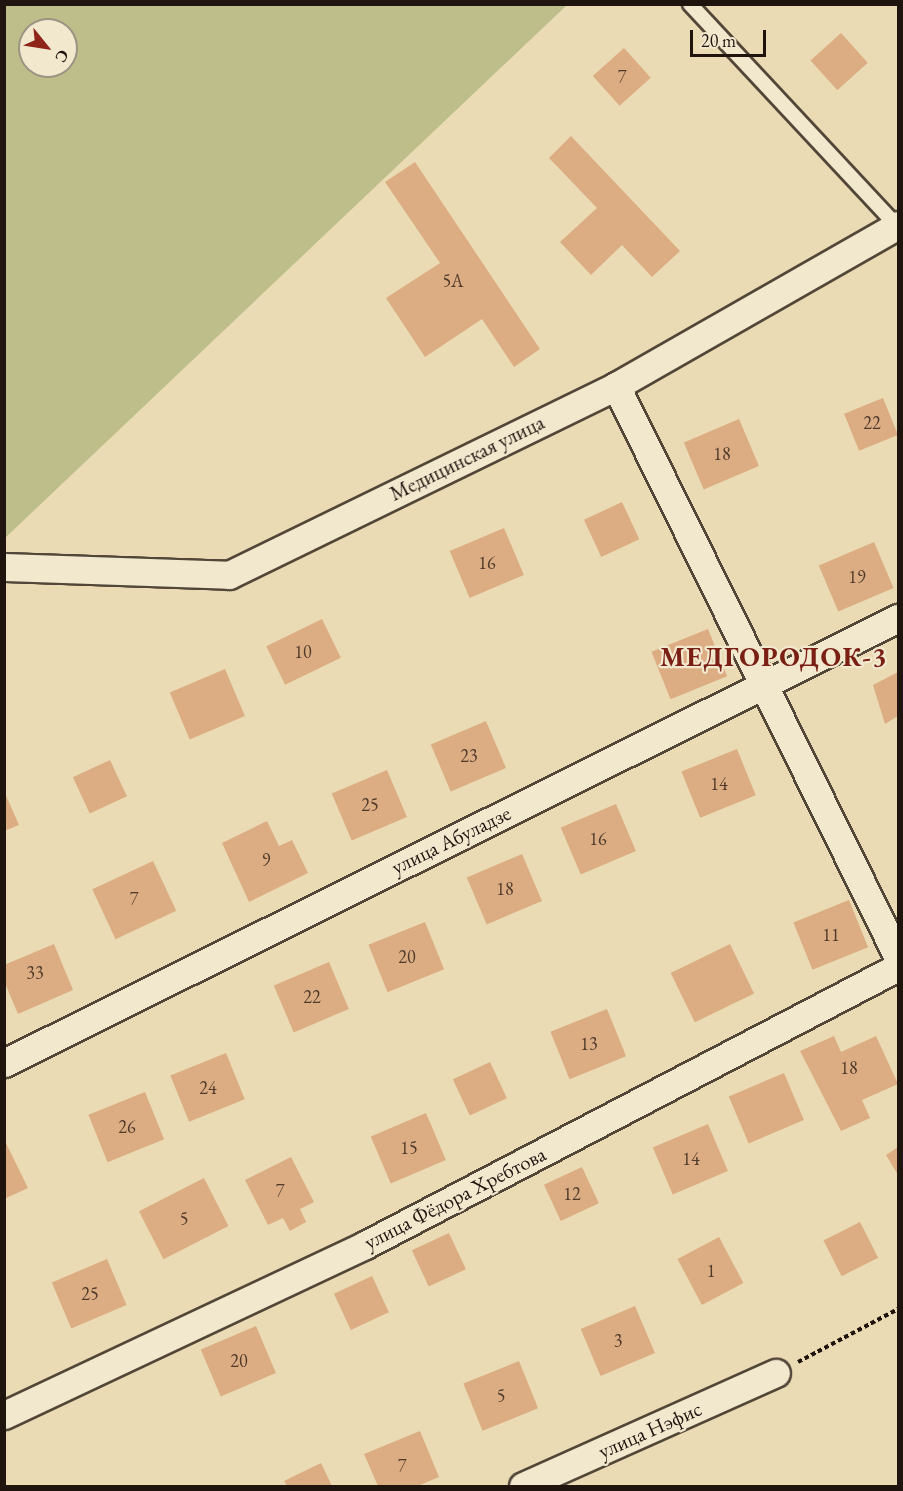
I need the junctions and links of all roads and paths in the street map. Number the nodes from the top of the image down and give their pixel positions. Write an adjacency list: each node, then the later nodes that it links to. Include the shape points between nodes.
1 (690, 4): 2 (lane)
2 (898, 226): 3 (street, Медицинская улица)
3 (616, 386): 4 (street, Медицинская улица, via 229,575); 6 (street)
4 (4, 567)
5 (898, 618): 6 (street, улица Абуладзе)
6 (765, 684): 7 (street); 9 (street, улица Абуладзе)
7 (898, 957)
8 (898, 968): 12 (street, улица Фёдора Хребтова, via 365,1245)
9 (4, 1063)
10 (898, 1309): 11 (path)
11 (776, 1373): 13 (street, улица Нэфис)
12 (4, 1415)
13 (523, 1486)

